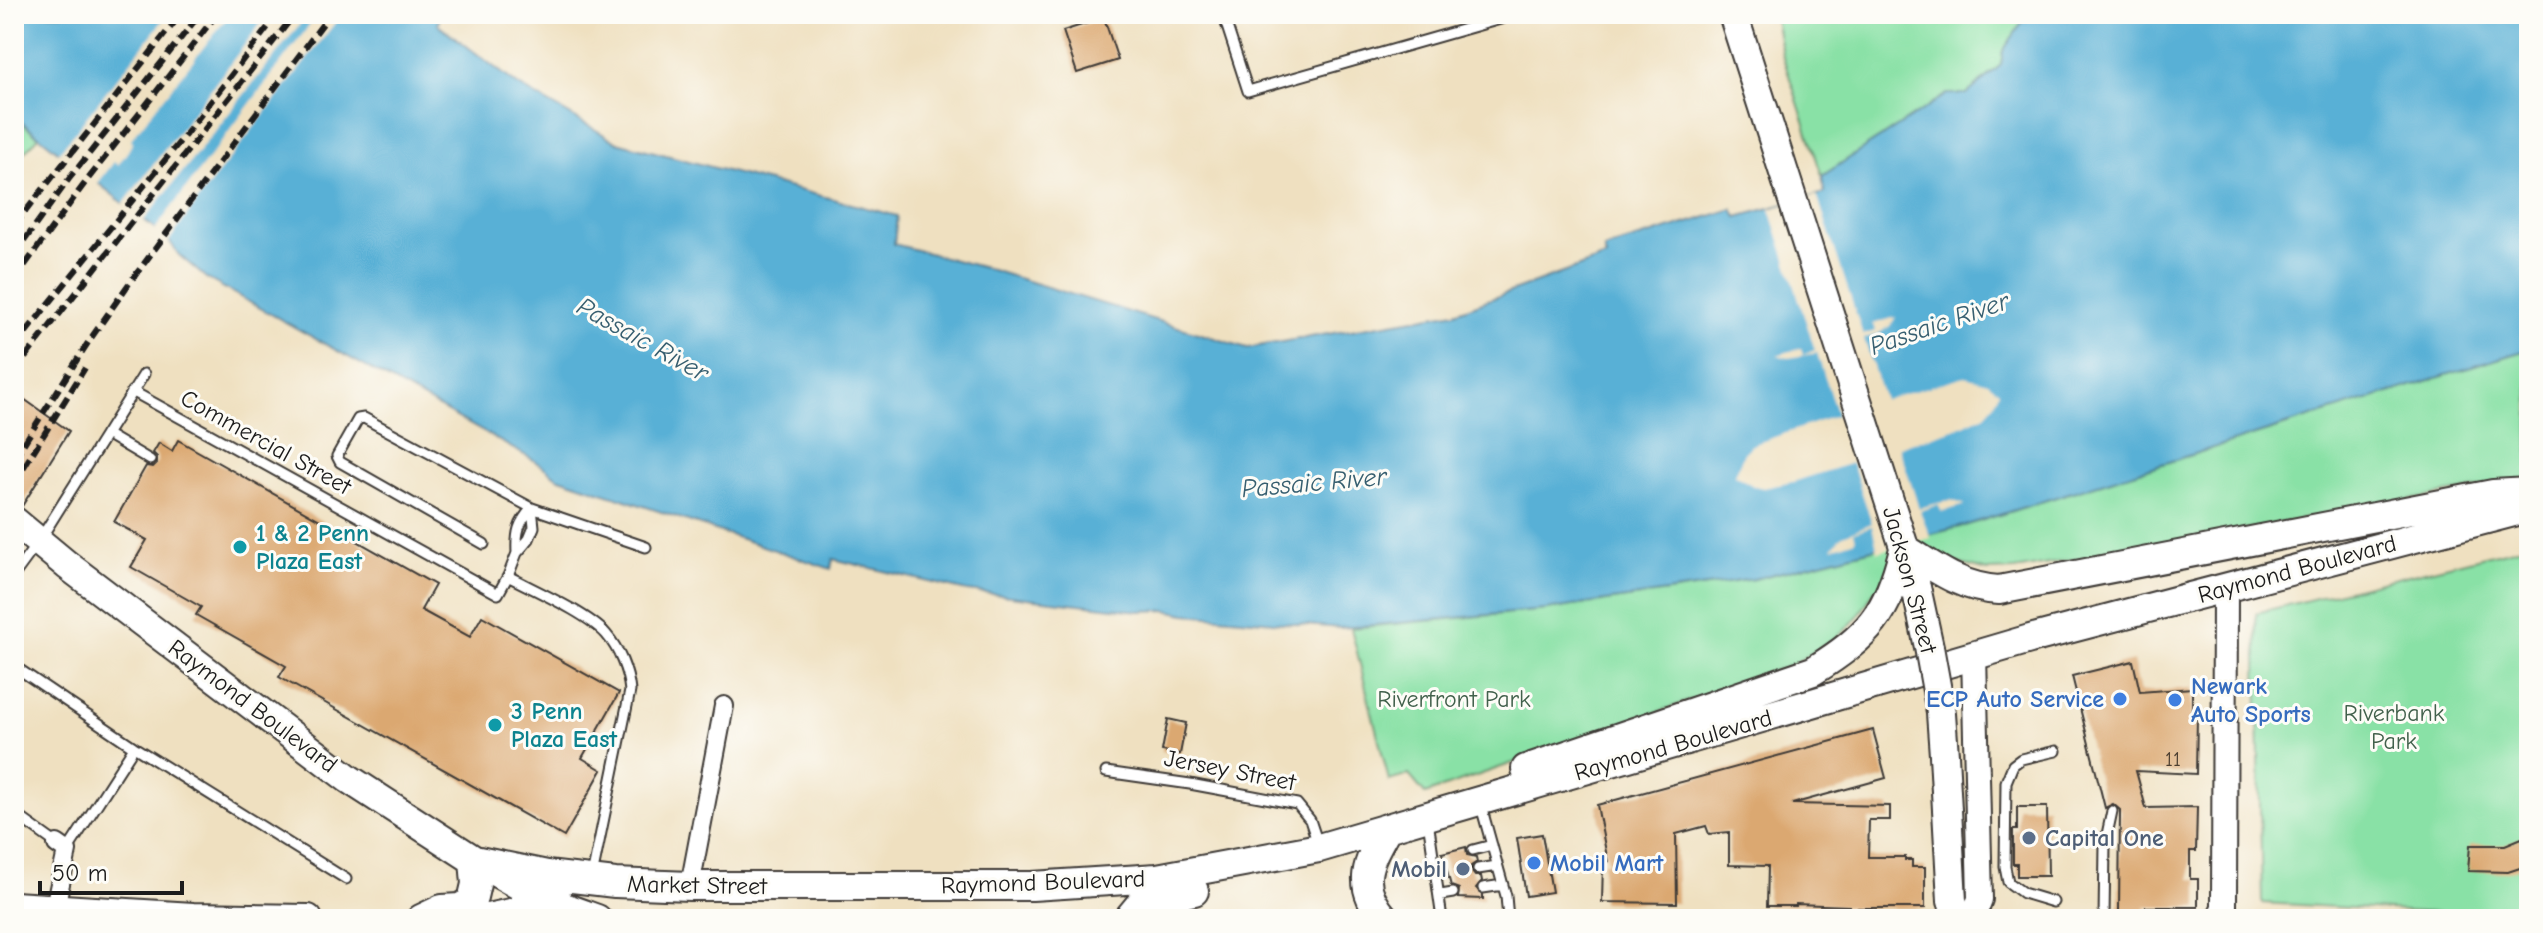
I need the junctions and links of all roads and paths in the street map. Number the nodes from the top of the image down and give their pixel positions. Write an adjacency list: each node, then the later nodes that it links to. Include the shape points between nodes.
1 (1223, 14): 2 (lane, via 1248,91)
2 (1518, 14)
3 (1733, 14): 17 (main road, Jackson Street)
4 (144, 374): 5 (lane)
5 (132, 391): 6 (lane); 16 (lane, Commercial Street, via 498,594)
6 (106, 434): 7 (lane); 12 (lane)
7 (150, 460)
8 (2529, 492): 17 (main road, via 2493,494 1999,590)
9 (532, 508): 13 (lane, via 358,419 339,449 340,462); 14 (lane); 16 (lane, via 520,521)
10 (2529, 508): 18 (main road, Raymond Boulevard)
11 (14, 521): 12 (main road, Raymond Boulevard)
12 (26, 535): 15 (lane); 34 (main road, Raymond Boulevard, via 349,779)
13 (484, 544)
14 (646, 547)
15 (14, 575)
16 (508, 576): 38 (lane, via 590,621 606,634 628,672 630,691)
17 (1916, 577): 28 (main road, via 1869,629 1813,671 1506,776); 58 (main road, Jackson Street, bridge, via 1941,713 1952,901)
18 (2225, 588): 19 (main road, Raymond Boulevard); 61 (street, via 2224,907)
19 (1974, 655): 25 (main road, Raymond Boulevard); 59 (street, Jackson Street, via 1980,899)
20 (14, 666): 22 (lane)
21 (724, 706): 40 (street)
22 (134, 747): 31 (lane); 37 (lane)
23 (2056, 751): 46 (lane, via 2021,759 2006,782 2008,882)
24 (1106, 772): 32 (lane, Jersey Street, via 1297,804 1310,820)
25 (1480, 802): 28 (main road, Raymond Boulevard); 30 (lane)
26 (2112, 811): 60 (lane, via 2105,844)
27 (14, 813): 31 (lane)
28 (1428, 815): 29 (main road, Raymond Boulevard); 44 (lane, via 1440,859)
29 (1387, 828): 32 (main road, Raymond Boulevard); 55 (main road, via 1366,876 1369,894)
30 (1492, 845): 33 (lane); 35 (lane)
31 (62, 848): 48 (street)
32 (1319, 848): 41 (main road, Raymond Boulevard, via 1132,881); 54 (main road, via 1254,879 1142,902)
33 (1473, 850)
34 (474, 860): 38 (main road, Raymond Boulevard); 45 (main road, Raymond Boulevard); 52 (main road, via 472,901)
35 (1497, 866): 36 (lane); 39 (lane)
36 (1478, 869)
37 (346, 879)
38 (586, 881): 40 (main road, Market Street); 45 (main road); 50 (street)
39 (1503, 885): 42 (lane); 57 (lane)
40 (690, 886): 41 (main road, Market Street)
41 (803, 886)
42 (1483, 888)
43 (1453, 893): 44 (lane)
44 (1441, 895): 56 (lane)
45 (547, 901): 50 (main road, Raymond Boulevard); 53 (main road)
46 (2053, 902)
47 (14, 906): 48 (main road)
48 (55, 907): 49 (main road)
49 (126, 915): 51 (main road)
50 (587, 917)
51 (308, 919)
52 (421, 919)
53 (483, 919)
54 (1128, 919)
55 (1385, 919)
56 (1442, 919)
57 (1508, 919)
58 (1959, 919)
59 (1972, 919)
60 (2104, 919)
61 (2219, 919)

